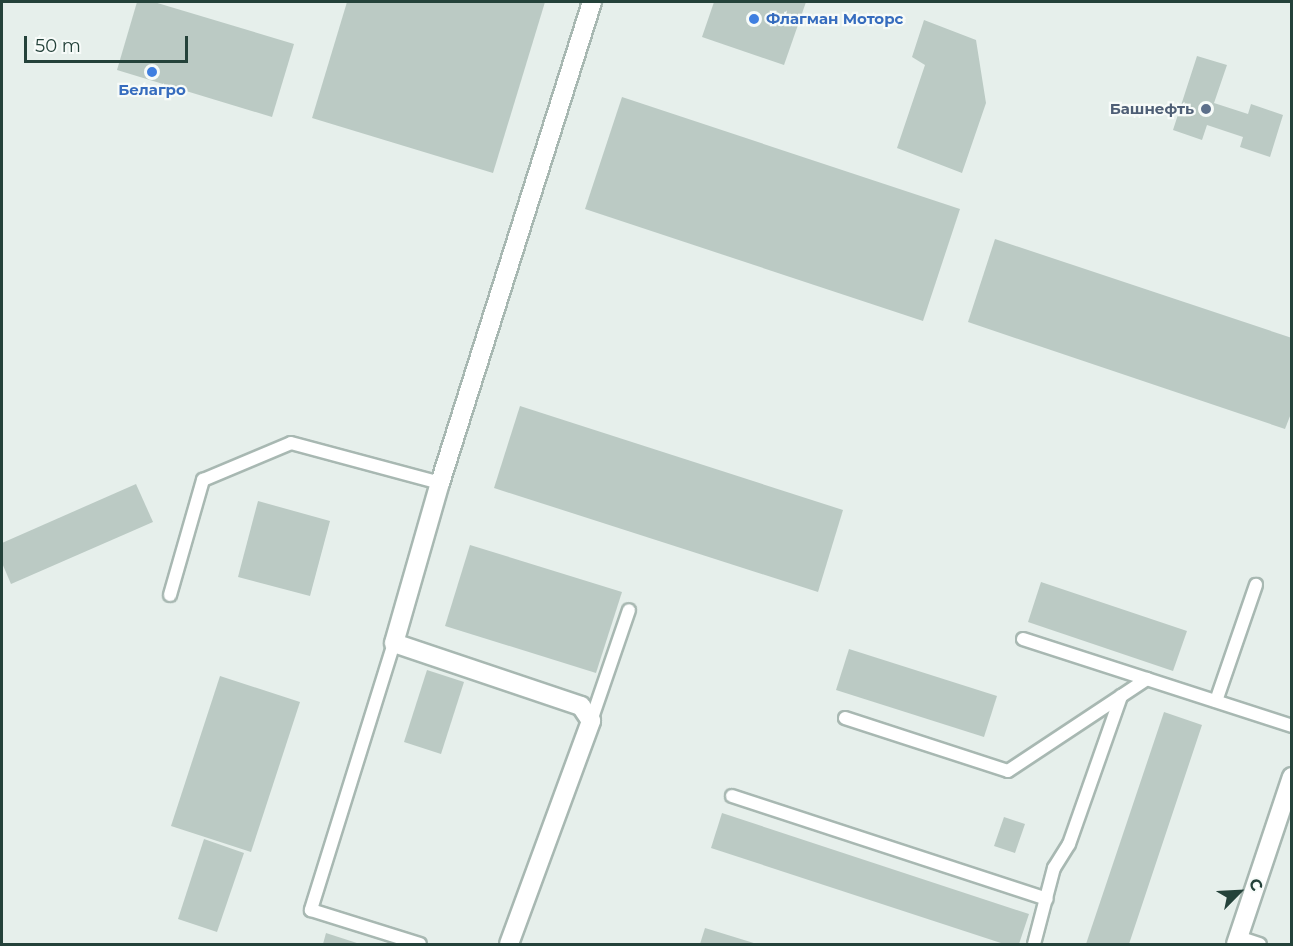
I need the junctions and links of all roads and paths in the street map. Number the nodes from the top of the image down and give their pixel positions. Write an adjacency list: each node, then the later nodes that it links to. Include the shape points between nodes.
1 (592, 2): 2 (street)
2 (440, 483): 4 (lane, via 291,443 202,480); 7 (street)
3 (1256, 585): 10 (lane)
4 (170, 595)
5 (629, 610): 12 (lane)
6 (1023, 639): 8 (lane)
7 (393, 643): 12 (street, via 581,706); 18 (lane, via 311,910)
8 (1147, 679): 9 (lane); 10 (lane)
9 (1121, 696): 11 (lane, via 1008,771); 16 (lane, via 1069,844 1054,868)
10 (1216, 701): 13 (lane)
11 (845, 718)
12 (591, 721): 19 (street)
13 (1292, 726)
14 (1292, 777): 17 (street)
15 (732, 796): 16 (lane)
16 (1047, 899): 20 (lane)
17 (1237, 941): 21 (lane)
18 (420, 945)
19 (509, 945)
20 (1034, 945)
21 (1260, 945)

